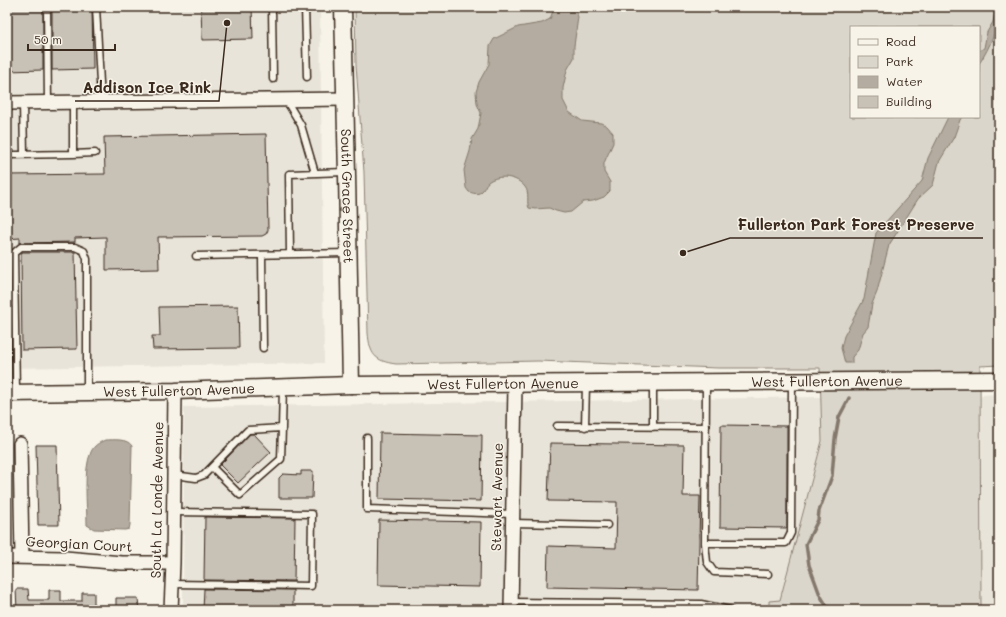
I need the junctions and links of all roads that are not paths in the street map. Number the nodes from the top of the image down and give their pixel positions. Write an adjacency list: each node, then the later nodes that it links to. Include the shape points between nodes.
1 (47, 7): 12 (lane)
2 (96, 7): 10 (lane)
3 (272, 7): 7 (lane)
4 (304, 7): 6 (lane)
5 (343, 7): 8 (street, South Grace Street)
6 (307, 77)
7 (273, 79)
8 (345, 99): 9 (street); 19 (street, South Grace Street)
9 (286, 100): 10 (street); 20 (lane, via 301,125)
10 (102, 102): 13 (street)
11 (23, 103): 12 (street); 14 (street); 16 (lane)
12 (48, 103): 13 (street)
13 (73, 103): 17 (lane)
14 (7, 104)
15 (95, 153): 17 (lane)
16 (24, 154): 17 (lane); 18 (lane)
17 (73, 154)
18 (7, 155)
19 (347, 172): 20 (lane); 21 (street, South Grace Street)
20 (315, 173): 22 (lane, via 289,174)
21 (348, 253): 22 (lane); 31 (street, South Grace Street)
22 (290, 254): 23 (lane)
23 (262, 255): 24 (lane); 25 (lane)
24 (196, 256)
25 (263, 348)
26 (999, 380): 27 (street, West Fullerton Avenue)
27 (792, 381): 29 (street, West Fullerton Avenue); 49 (lane, via 791,533 786,543)
28 (653, 383): 29 (street, West Fullerton Avenue); 30 (street, West Fullerton Avenue); 39 (lane)
29 (706, 383): 40 (lane)
30 (586, 384): 32 (street, West Fullerton Avenue); 38 (lane)
31 (350, 385): 32 (street, West Fullerton Avenue); 33 (street, West Fullerton Avenue)
32 (515, 385): 47 (street, Stewart Avenue)
33 (283, 387): 34 (street, West Fullerton Avenue); 41 (lane)
34 (175, 391): 35 (street, West Fullerton Avenue); 45 (street, South La Londe Avenue)
35 (86, 392): 36 (street, West Fullerton Avenue); 36 (lane, via 87,259 84,251 74,247 21,247 14,253)
36 (12, 393)
37 (557, 426): 38 (lane)
38 (585, 427): 39 (lane)
39 (652, 427): 40 (lane)
40 (706, 427): 49 (lane)
41 (282, 428): 44 (lane, via 248,430); 44 (lane, via 281,459 240,495)
42 (367, 438): 47 (lane, via 368,509)
43 (20, 444): 51 (street)
44 (212, 467): 45 (lane, via 204,475 196,478)
45 (174, 475): 46 (street, South La Londe Avenue)
46 (174, 512): 52 (street, South La Londe Avenue); 54 (lane, via 312,514 311,586)
47 (513, 518): 48 (lane); 56 (street, Stewart Avenue)
48 (607, 525)
49 (705, 543): 53 (lane, via 707,562 714,572)
50 (7, 557): 51 (street, Georgian Court)
51 (22, 557): 52 (street, Georgian Court, via 122,563)
52 (173, 563): 54 (street, South La Londe Avenue)
53 (768, 574)
54 (172, 584): 57 (street, South La Londe Avenue)
55 (544, 602): 56 (lane); 58 (lane); 59 (lane, via 701,604)
56 (511, 606)
57 (171, 610)
58 (544, 610)
59 (730, 610)

